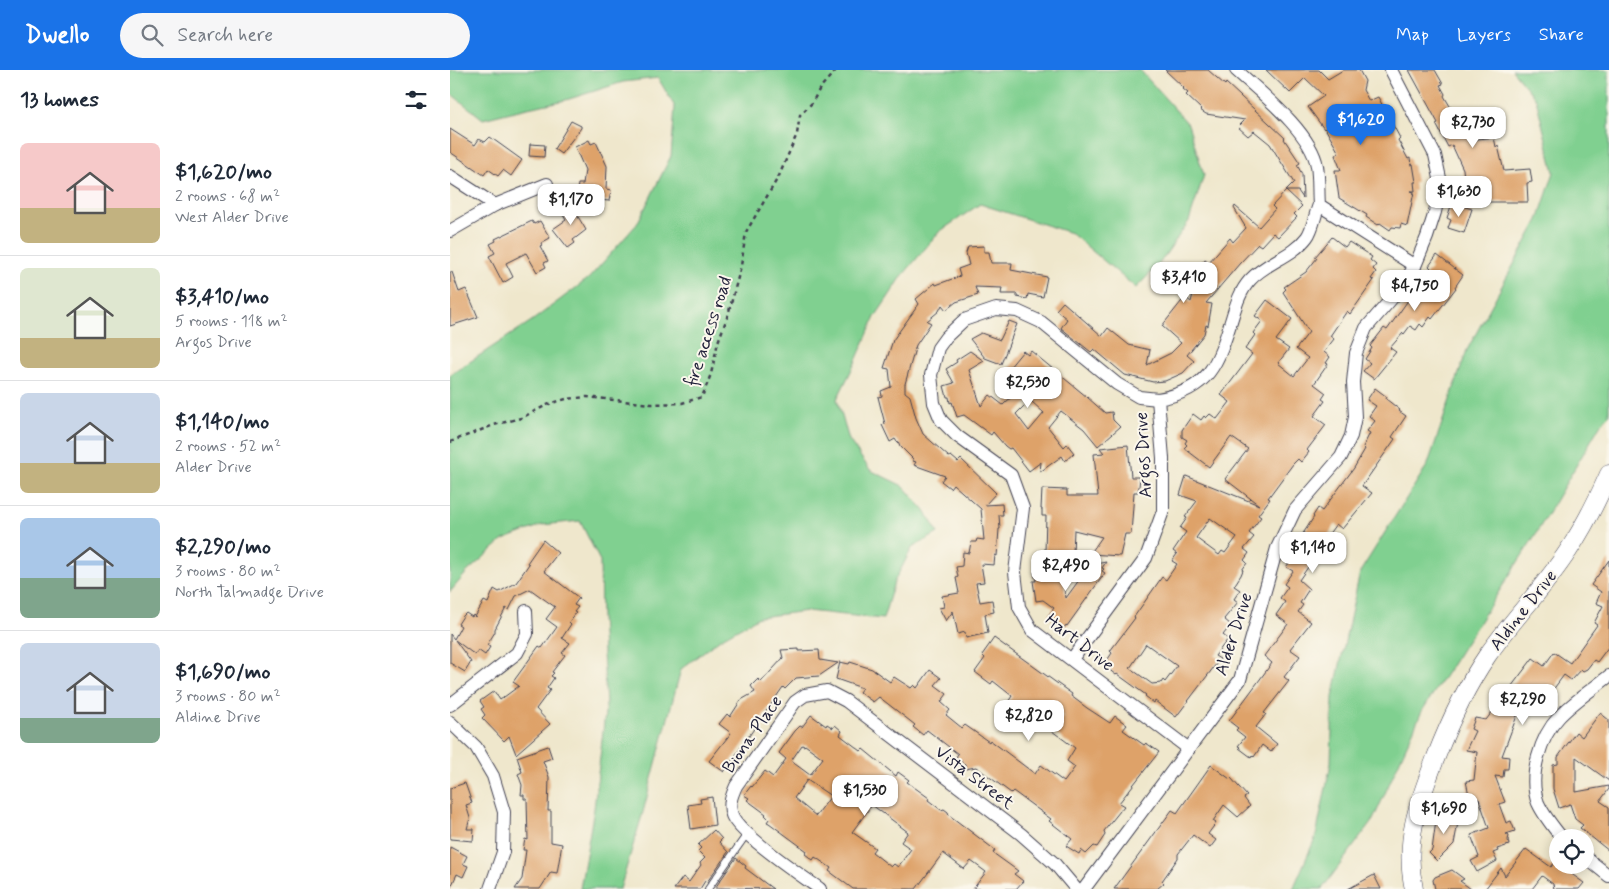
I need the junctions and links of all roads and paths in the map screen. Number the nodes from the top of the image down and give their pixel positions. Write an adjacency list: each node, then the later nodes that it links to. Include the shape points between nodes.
1 (836, 70): 11 (path, fire access road, via 800,115 797,134 779,176 746,232 742,266 702,397 682,403 651,404 586,397 566,399)
2 (1236, 70): 6 (street, Argos Drive, via 1295,126 1310,147 1317,165)
3 (1391, 70): 9 (street, Alder Drive, via 1435,155 1441,183 1428,237)
4 (450, 176): 7 (street)
5 (547, 184): 7 (street)
6 (1318, 204): 9 (street); 10 (street, Argos Drive, via 1308,236 1288,255 1249,281 1237,302 1221,354 1212,370 1199,384)
7 (495, 205): 8 (street)
8 (450, 230)
9 (1415, 266): 19 (street, Alder Drive, via 1366,328 1356,353 1352,436 1341,457 1296,510 1277,548 1240,680)
10 (1158, 399): 14 (street, Argos Drive, via 1163,511 1146,558); 14 (street, Hart Drive, via 1139,397 1117,384 1041,322 1017,311 996,309 964,320 938,348 931,375 934,403 941,420 957,436 1011,475 1024,508 1015,572 1019,607 1032,630)
11 (450, 442)
12 (1609, 474): 29 (main road, Aldine Drive, via 1587,521 1567,553 1488,655 1450,721 1418,803 1412,835)
13 (526, 611): 17 (street, via 527,634 517,653)
14 (1072, 659): 19 (street, Hart Drive)
15 (1609, 676): 20 (street, via 1559,717 1548,730 1539,752 1534,783 1538,802)
16 (846, 701): 21 (street, Biona Place, via 828,691 805,695 795,702 736,786 730,800 732,816); 27 (street, Vista Street, via 1021,834 1055,864)
17 (450, 705)
18 (450, 722): 24 (street, via 476,747 493,776 504,812 503,852)
19 (1189, 749): 28 (street, Alder Drive)
20 (1554, 829)
21 (747, 834): 25 (lane); 26 (street, Biona Place)
22 (1594, 864): 23 (street)
23 (1609, 876)
24 (490, 889)
25 (708, 889)
26 (820, 889)
27 (1076, 889)
28 (1084, 889)
29 (1414, 889)

